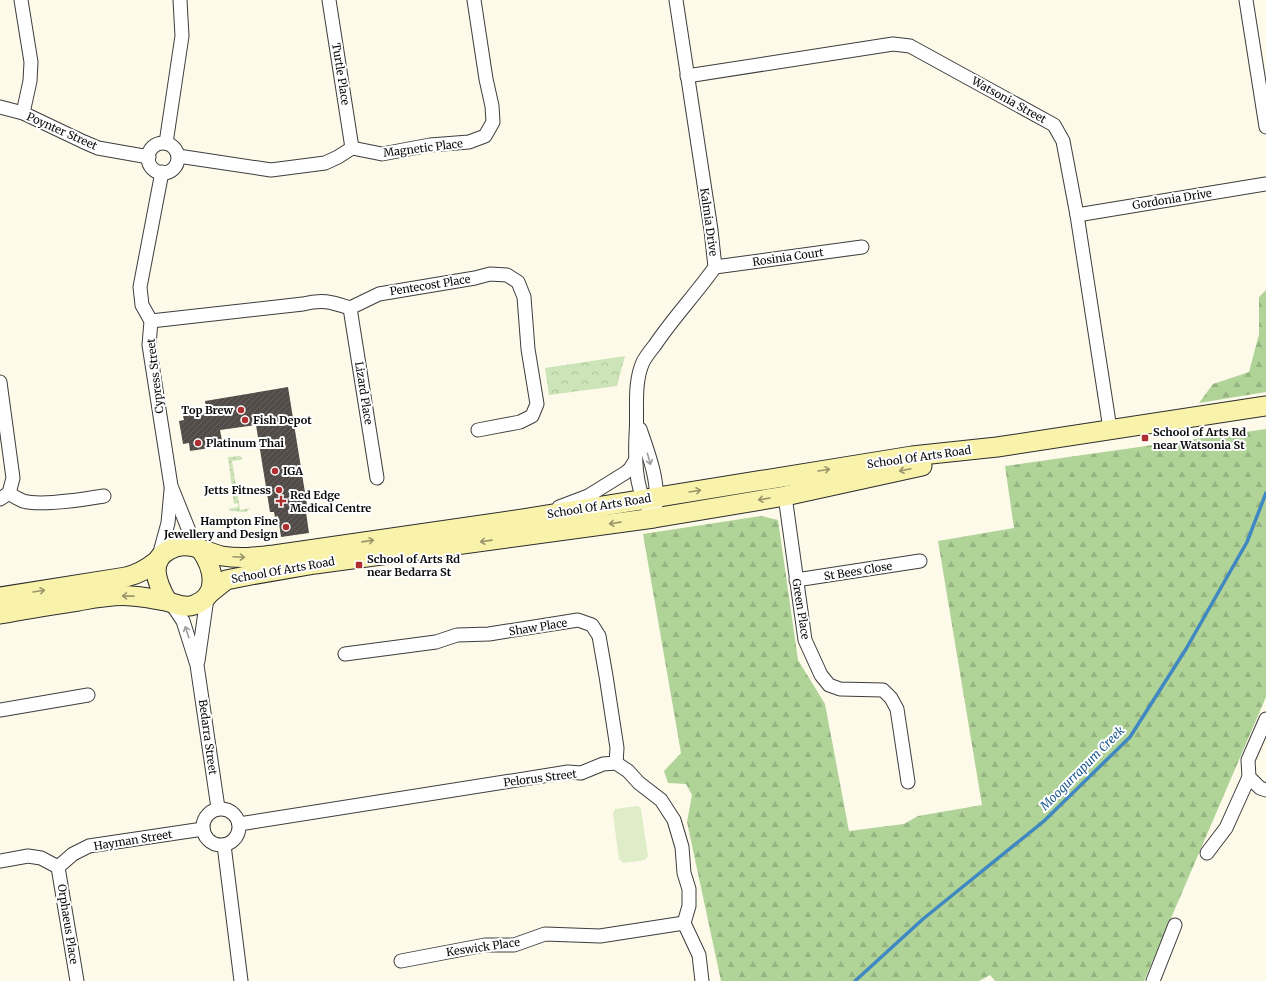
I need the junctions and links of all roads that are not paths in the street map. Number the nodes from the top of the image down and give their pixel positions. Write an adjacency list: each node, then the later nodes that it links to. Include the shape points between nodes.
1 (21, 0): 9 (street, via 31,62)
2 (180, 0): 11 (street, via 182,36)
3 (329, 0): 12 (street, Turtle Place)
4 (474, 0): 12 (street, Magnetic Place, via 492,106 493,122 485,136 469,142 430,145 382,154)
5 (676, 0): 7 (street, Kalmia Drive)
6 (1246, 0): 10 (street)
7 (687, 76): 17 (street, Watsonia Street, via 893,44 910,46 1054,125 1063,141); 19 (street, Kalmia Drive)
8 (0, 107): 9 (street, Poynter Street)
9 (23, 113): 14 (street, Poynter Street, via 98,148)
10 (1266, 127)
11 (166, 143): 13 (street, via 173,147); 14 (street, via 154,146)
12 (352, 148): 13 (street, via 324,163 271,170)
13 (178, 156): 15 (street, via 175,167)
14 (149, 157): 15 (street, via 151,165)
15 (162, 172): 21 (street, via 140,287 142,305)
16 (1266, 184): 17 (street, Gordonia Drive)
17 (1077, 214): 25 (street, Watsonia Street)
18 (862, 247): 19 (street, Rosinia Court)
19 (715, 267): 24 (street, Kalmia Drive, via 643,362 636,398)
20 (350, 308): 21 (street, via 317,300 303,304); 26 (street, Pentecost Place, via 379,294 490,274 507,275 518,282 524,297 536,404 532,416 520,422); 29 (street, Lizard Place)
21 (151, 321): 30 (street, Cypress Street, via 149,345)
22 (0, 382): 31 (street, via 13,478)
23 (1266, 406): 25 (street, School Of Arts Road)
24 (637, 422): 28 (street, Kalmia Drive); 34 (street, Kalmia Drive, one-way to 34, via 650,460)
25 (1110, 429): 27 (street, School Of Arts Road)
26 (478, 430)
27 (997, 447): 33 (street, School Of Arts Road, one-way to 33, via 916,468); 34 (street, School Of Arts Road, one-way to 27, via 912,456)
28 (635, 461): 34 (street, Kalmia Drive); 36 (street, via 625,473 588,496)
29 (377, 478)
30 (171, 486): 37 (street, Cypress Street); 38 (street, Cypress Street, via 168,523)
31 (4, 496): 32 (street, via 32,502)
32 (104, 496)
33 (785, 496): 35 (street, School Of Arts Road, one-way to 35); 40 (street, Green Place)
34 (650, 498): 35 (street, Kalmia Drive); 36 (street, School Of Arts Road)
35 (654, 518): 41 (street, School Of Arts Road, one-way to 41, via 315,564 226,580)
36 (523, 519): 37 (street, School Of Arts Road, one-way to 36, via 241,558 267,556)
37 (198, 549): 38 (street, via 174,547); 41 (street, via 210,567 212,577)
38 (158, 559): 42 (street, one-way to 38, via 126,577 147,569); 43 (street, via 157,578)
39 (920, 561): 40 (street, St Bees Close)
40 (796, 580): 52 (street, Green Place, via 804,640 821,675 829,685 840,689 883,690 891,698 896,709)
41 (209, 595): 43 (street, via 188,607); 46 (street, Bedarra Street)
42 (0, 597)
43 (169, 602): 44 (street, one-way to 44, via 130,596 102,597); 46 (street, Bedarra Street, one-way to 43, via 183,621)
44 (0, 614)
45 (345, 654): 50 (street, Shaw Place, via 436,642 457,635 489,634 578,620 592,625 599,636 606,676 617,748)
46 (198, 665): 54 (street, Bedarra Street)
47 (88, 695): 48 (street)
48 (0, 710)
49 (1266, 719): 51 (street, via 1248,760)
50 (616, 763): 55 (street, Pelorus Street, via 603,764 581,773 568,772); 61 (street, via 660,800 674,820 682,847 684,872 689,889 689,906)
51 (1249, 777): 53 (street, via 1260,788); 58 (street, via 1226,828)
52 (908, 782)
53 (1266, 790)
54 (218, 808): 55 (street, via 224,808 234,814); 56 (street, via 204,818)
55 (239, 824): 57 (street, via 234,840)
56 (203, 829): 57 (street, via 204,835 212,843); 60 (street, Hayman Street, via 89,846 73,854)
57 (224, 845): 65 (street)
58 (1207, 853)
59 (0, 861): 60 (street, via 28,856 41,858)
60 (58, 867): 64 (street, Orphaeus Place)
61 (684, 923): 63 (street, Keswick Place, via 600,936 545,934 514,945 485,945); 66 (street, via 699,955)
62 (1175, 925): 67 (street)
63 (401, 961)
64 (77, 981)
65 (241, 981)
66 (702, 981)
67 (1153, 981)

